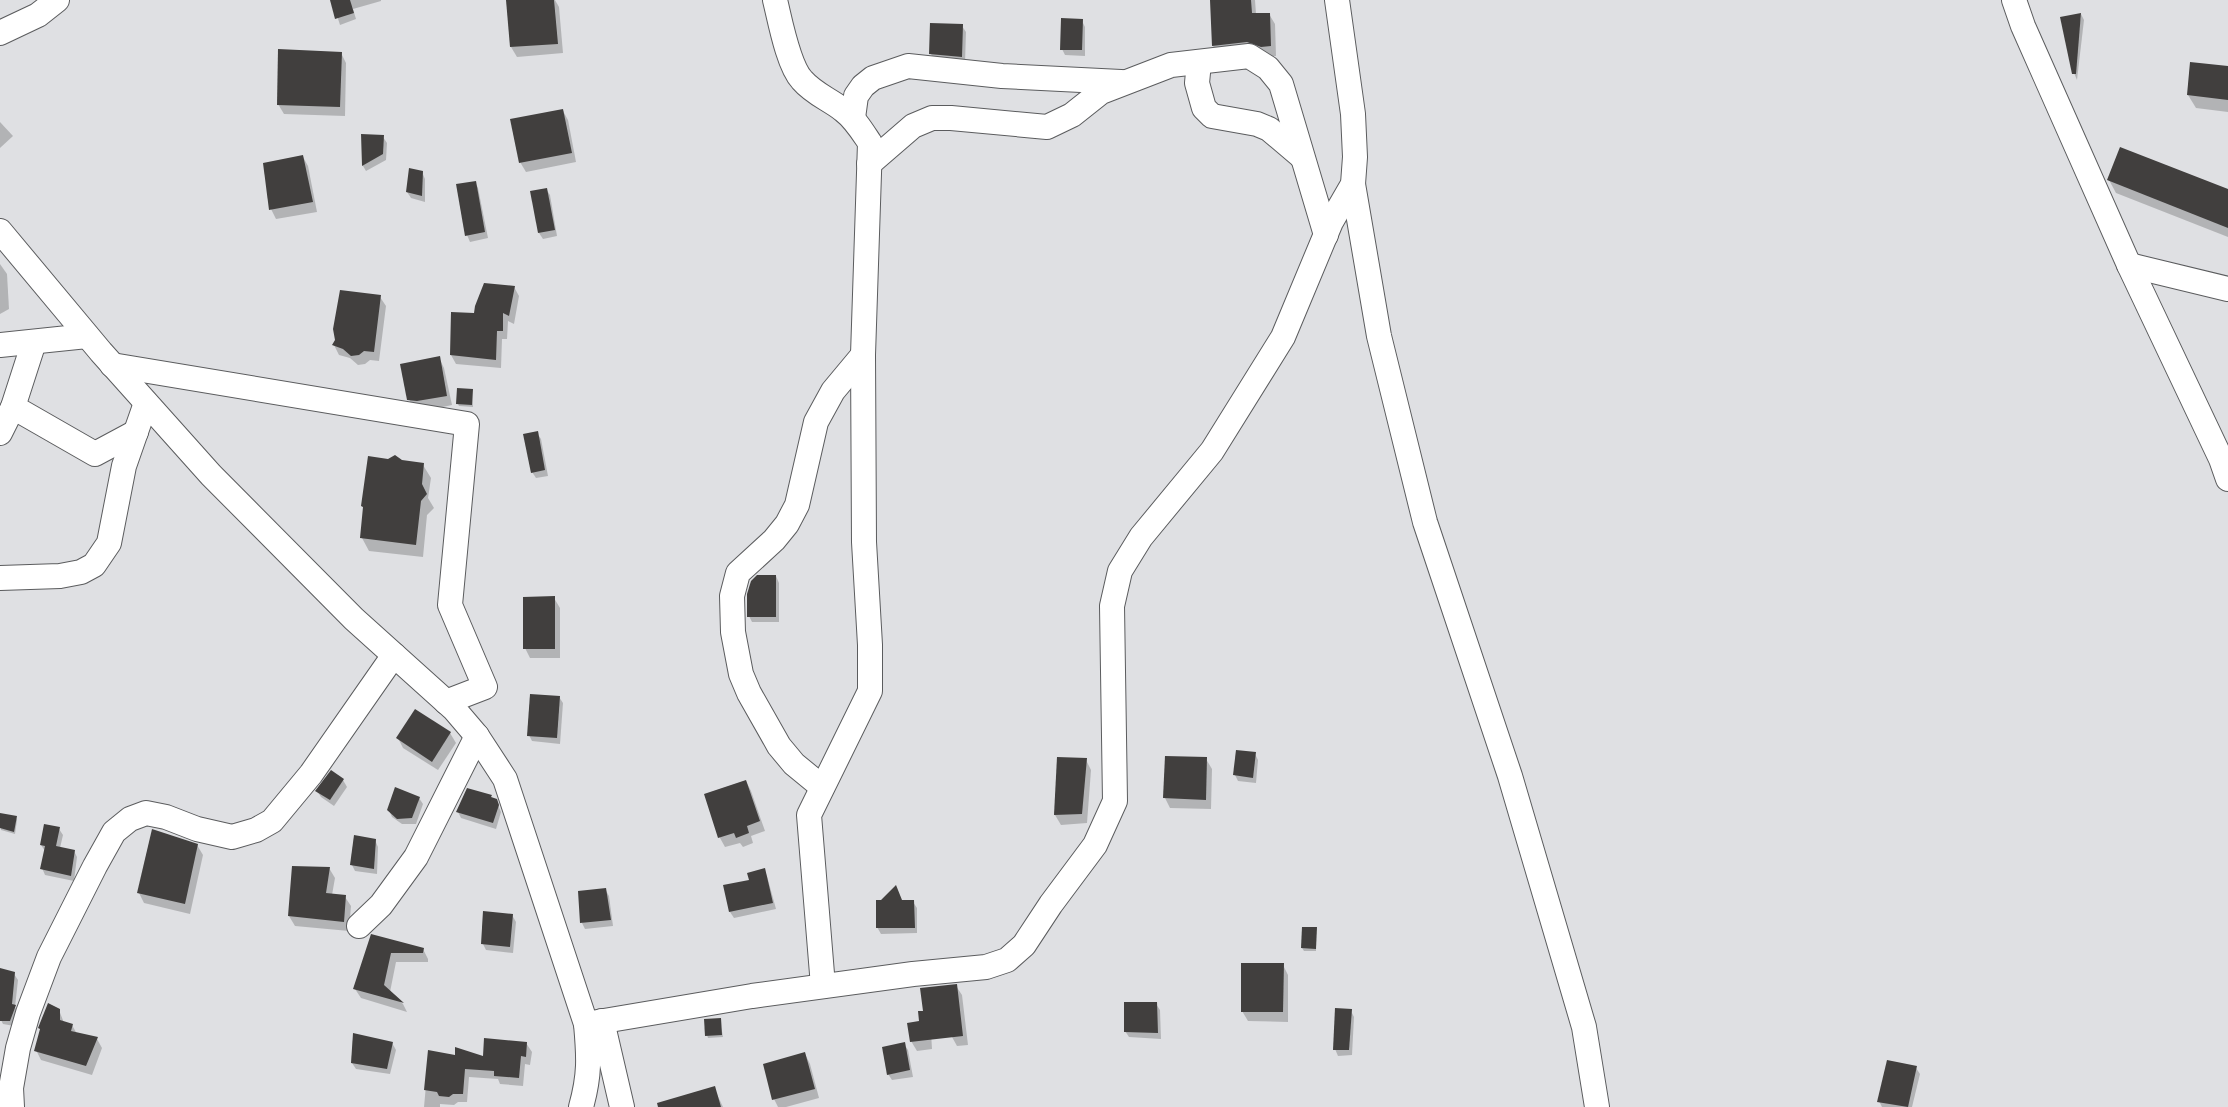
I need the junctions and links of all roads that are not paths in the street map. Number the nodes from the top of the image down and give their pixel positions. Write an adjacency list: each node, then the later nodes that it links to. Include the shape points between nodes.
1 (57, 0): 5 (street, via 38,15)
2 (775, 0): 8 (street, via 800,78 820,97)
3 (1337, 0): 11 (street, via 1353,114)
4 (2014, 0): 14 (street)
5 (0, 33)
6 (1199, 62): 7 (street, via 1171,65); 9 (street, via 1197,83 1204,108 1212,116 1269,129); 9 (street, via 1249,56 1268,68 1281,84)
7 (1126, 82): 8 (street, via 1002,76 908,66 873,78 863,86 856,96); 10 (street, via 1101,92 1072,116 1047,128 932,118 913,126)
8 (853, 118): 10 (street, via 870,143)
9 (1301, 156): 13 (street)
10 (869, 164): 19 (street)
11 (1353, 184): 13 (street); 37 (street, via 1379,336 1425,522 1510,776 1584,1027)
12 (0, 231): 16 (street)
13 (1326, 236): 32 (street, via 1283,337 1212,451 1141,537 1120,571 1112,606 1115,801 1095,845 1024,945 1007,960 986,967)
14 (2129, 265): 15 (street); 25 (street)
15 (2228, 289)
16 (87, 336): 17 (street); 20 (street)
17 (34, 342): 18 (street); 22 (street)
18 (0, 345)
19 (863, 355): 30 (street, via 870,691); 30 (street, via 832,391 816,422 797,505 788,524 738,573 732,596 733,632 749,693 778,746)
20 (112, 365): 21 (street); 28 (street, via 467,424 450,605 485,687)
21 (146, 403): 23 (street); 27 (street, via 210,475)
22 (13, 406): 23 (street, via 95,454); 24 (street)
23 (136, 432): 26 (street, via 124,465 109,543 94,565 60,576)
24 (0, 433)
25 (2228, 479)
26 (0, 578)
27 (394, 655): 28 (street); 34 (street, via 311,774 272,821 232,837 146,813 130,819 114,832 45,966 18,1048)
28 (446, 702): 29 (street)
29 (477, 736): 31 (street, via 416,857 381,905); 33 (street, via 505,779)
30 (822, 787): 32 (street, via 809,815)
31 (359, 926)
32 (823, 986): 33 (street)
33 (594, 1023): 35 (street, via 588,1083); 36 (street)
34 (12, 1107)
35 (581, 1107)
36 (622, 1107)
37 (1597, 1107)

